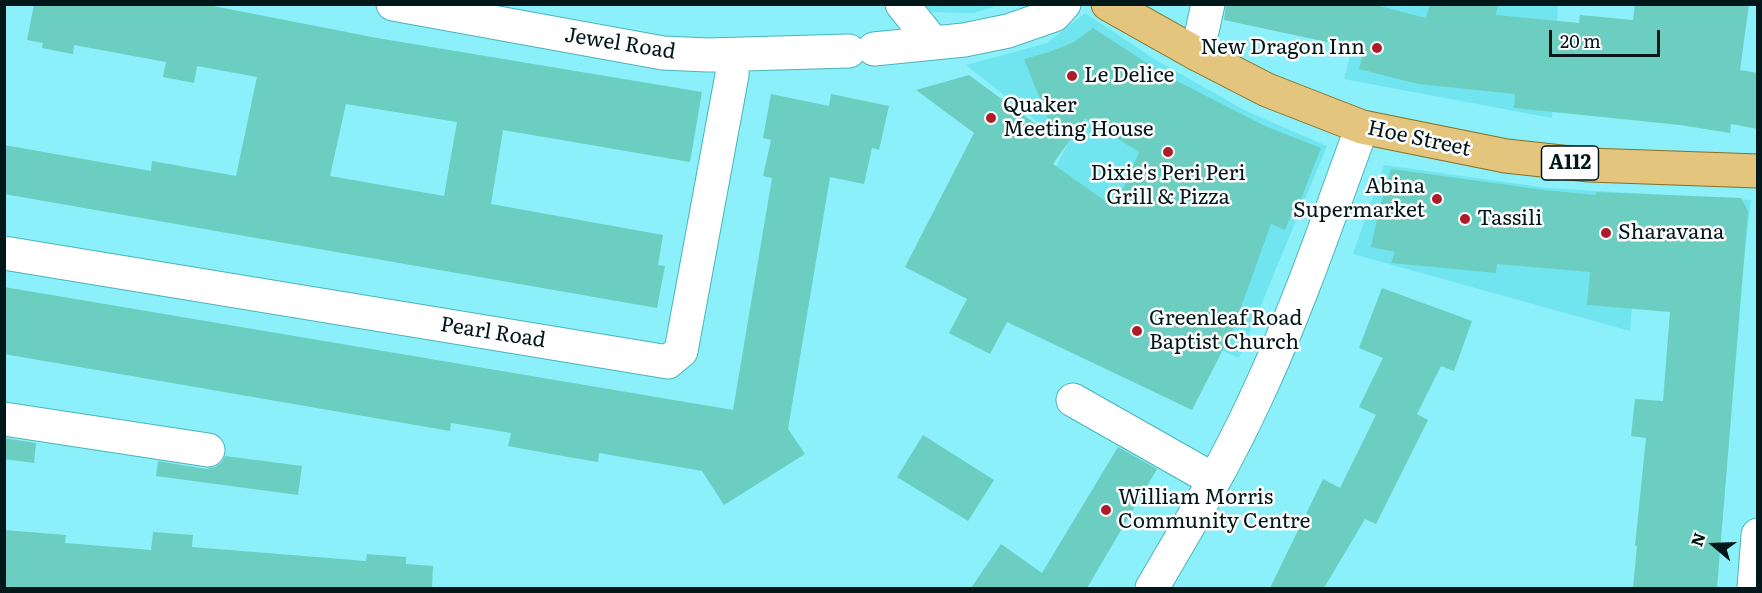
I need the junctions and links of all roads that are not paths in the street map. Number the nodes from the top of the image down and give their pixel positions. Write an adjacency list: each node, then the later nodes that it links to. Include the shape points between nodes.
1 (393, 4): 8 (street, Jewel Road, via 663,53)
2 (902, 4): 6 (street)
3 (1064, 4): 6 (street, Jewel Road, via 1054,15 1008,31)
4 (1108, 4): 7 (main road, Hoe Street / A112)
5 (1208, 4): 7 (street)
6 (933, 43): 8 (street, Jewel Road)
7 (1197, 54): 9 (main road, Hoe Street / A112, via 1268,90)
8 (732, 55): 11 (street, Pearl Road, via 732,75 681,351 668,362)
9 (1362, 127): 10 (main road, Hoe Street / A112, via 1506,156 1589,165); 15 (street, via 1305,285 1256,400)
10 (1758, 171)
11 (4, 253)
12 (1073, 400): 15 (street)
13 (4, 418): 14 (street)
14 (208, 450)
15 (1214, 480): 17 (street)
16 (1758, 536): 18 (street)
17 (1152, 588)
18 (1754, 588)

